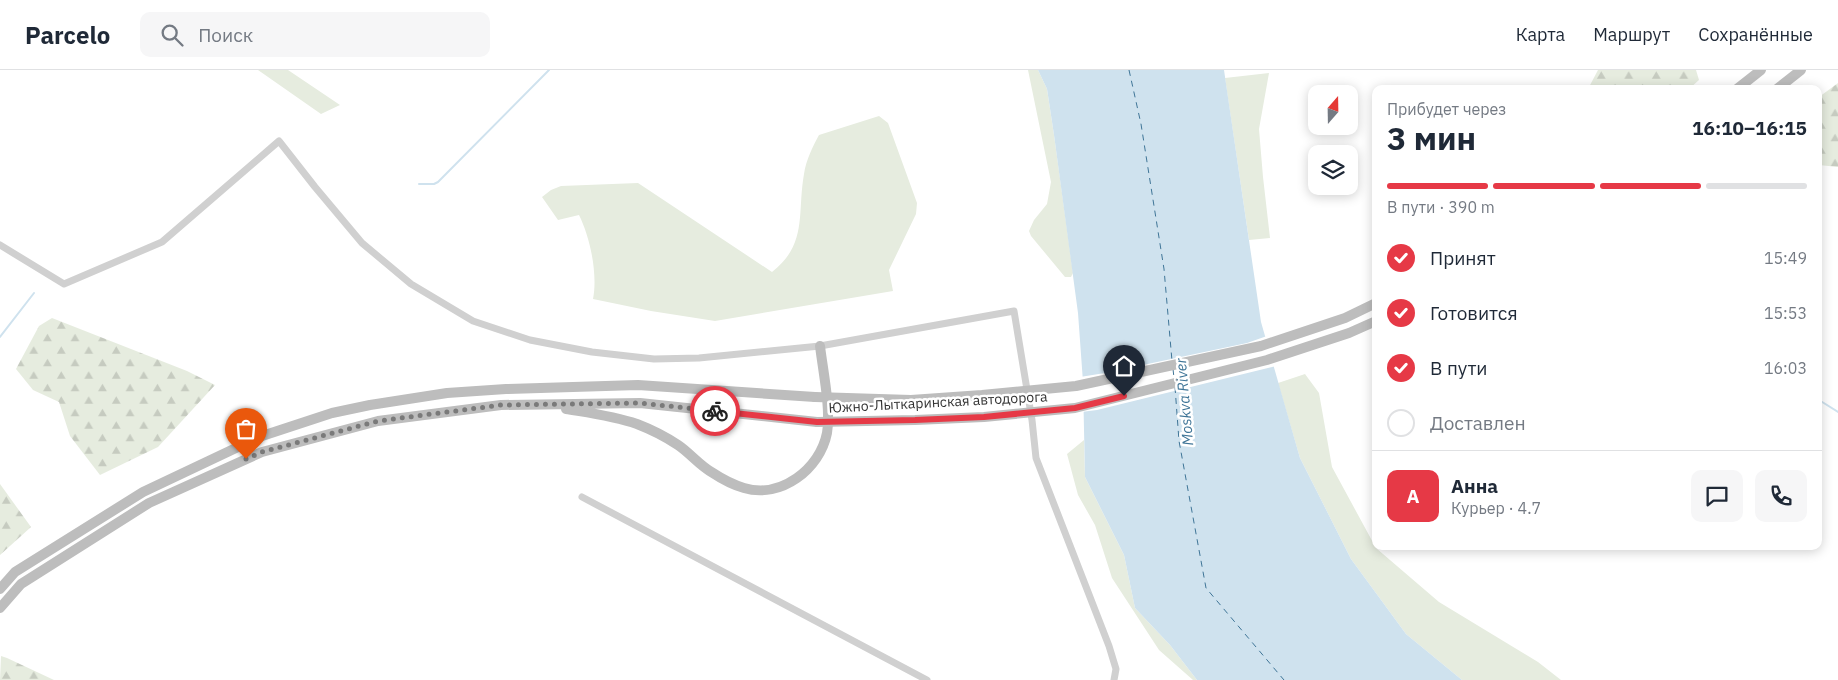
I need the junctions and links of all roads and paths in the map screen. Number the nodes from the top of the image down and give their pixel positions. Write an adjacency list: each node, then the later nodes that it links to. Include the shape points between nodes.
1 (1761, 70): 3 (main road)
2 (1801, 70): 4 (main road)
3 (1742, 85)
4 (1782, 85)
5 (0, 245): 8 (street, via 64,284 162,242 279,141 362,243 411,284 473,321 530,340 654,359 699,358)
6 (1372, 305): 11 (main road, Южно-Лыткаринская автодорога, bridge, via 1345,318 1261,346 1076,386 982,396 912,400 815,397 638,385 447,393 370,405 332,413 260,438 143,492 15,572)
7 (1372, 323): 9 (main road, Южно-Лыткаринская автодорога, bridge, via 1268,360 1075,408 974,417 817,422 640,403)
8 (820, 346): 9 (main road, via 827,416 825,441 818,457 800,476 769,489 743,488 712,473 678,445 637,424 599,414); 14 (street, via 1014,311 1036,458 1109,646 1116,669)
9 (537, 405): 12 (main road, Южно-Лыткаринская автодорога, via 501,405 378,421 262,452 149,503 22,584)
10 (582, 497): 13 (street)
11 (0, 589)
12 (0, 608)
13 (927, 680)
14 (1114, 680)

